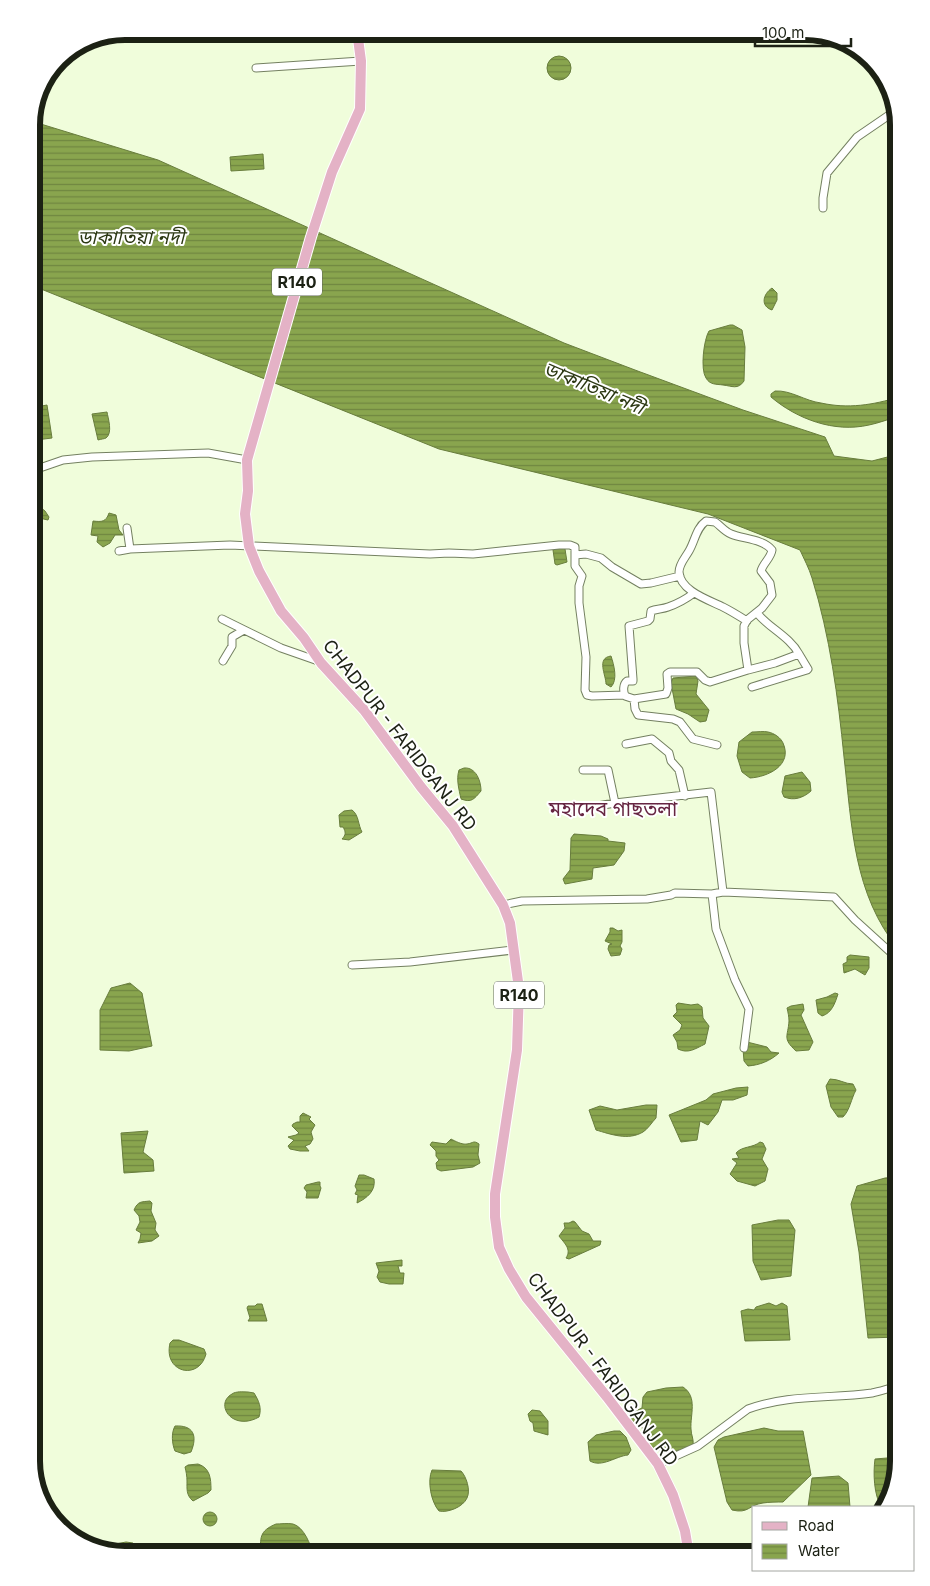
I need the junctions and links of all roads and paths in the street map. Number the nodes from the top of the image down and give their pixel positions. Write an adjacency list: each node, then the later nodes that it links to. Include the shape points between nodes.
1 (358, 40): 2 (main road, R140)
2 (361, 61): 3 (street); 6 (main road, CHADPUR - FARIDGANJ RD / R140, via 360,109 332,172 311,237)
3 (256, 68)
4 (889, 116): 5 (street, via 856,137 827,173)
5 (823, 208)
6 (247, 460): 7 (street, via 208,453 92,457 63,460); 9 (main road, CHADPUR - FARIDGANJ RD / R140, via 245,514)
7 (40, 468)
8 (127, 528): 10 (street)
9 (249, 546): 10 (street); 12 (street, via 473,554 570,545 575,547); 21 (main road, CHADPUR - FARIDGANJ RD / R140, via 259,572 281,611)
10 (130, 549): 11 (street)
11 (119, 551)
12 (575, 555): 13 (street, via 600,558 641,584); 24 (street, via 575,566 582,576 579,595 586,657 585,690 592,696)
13 (680, 576): 14 (street); 15 (street, via 681,564 699,528 706,521 715,522 730,534 769,547 771,554 762,571 770,583 772,595)
14 (694, 593): 17 (street); 24 (street, via 668,608 651,611 648,621 629,626 633,681 625,682)
15 (757, 613): 17 (street); 19 (street)
16 (222, 619): 18 (street)
17 (746, 621): 22 (street)
18 (244, 630): 20 (street, via 232,637 232,646); 21 (street)
19 (799, 654): 22 (street); 23 (street, via 807,670)
20 (223, 661)
21 (321, 663): 34 (main road, CHADPUR - FARIDGANJ RD / R140, via 364,710 453,826)
22 (748, 670): 25 (street, via 710,682 697,672 670,672 666,694)
23 (752, 687)
24 (625, 695): 25 (street)
25 (634, 699): 27 (street, via 638,716 673,719 680,722 693,739)
26 (626, 744): 29 (street, via 652,739 667,751 679,770)
27 (716, 745)
28 (583, 770): 30 (street, via 608,770)
29 (685, 796): 30 (street); 32 (street, via 711,792)
30 (615, 803): 31 (street)
31 (574, 810)
32 (723, 892): 33 (street); 36 (street, via 834,897)
33 (712, 894): 34 (street, via 675,893 647,899); 38 (street, via 716,929 749,1009)
34 (503, 905): 35 (main road, CHADPUR - FARIDGANJ RD / R140, via 510,923)
35 (513, 950): 37 (street); 40 (main road, CHADPUR - FARIDGANJ RD / R140, via 519,989 517,1050 496,1194 499,1247 526,1298)
36 (890, 952)
37 (352, 965)
38 (744, 1048)
39 (890, 1388): 40 (street, via 873,1393 781,1401 748,1409 698,1446)
40 (658, 1464): 41 (main road, CHADPUR - FARIDGANJ RD / R140, via 673,1495)
41 (687, 1546)

